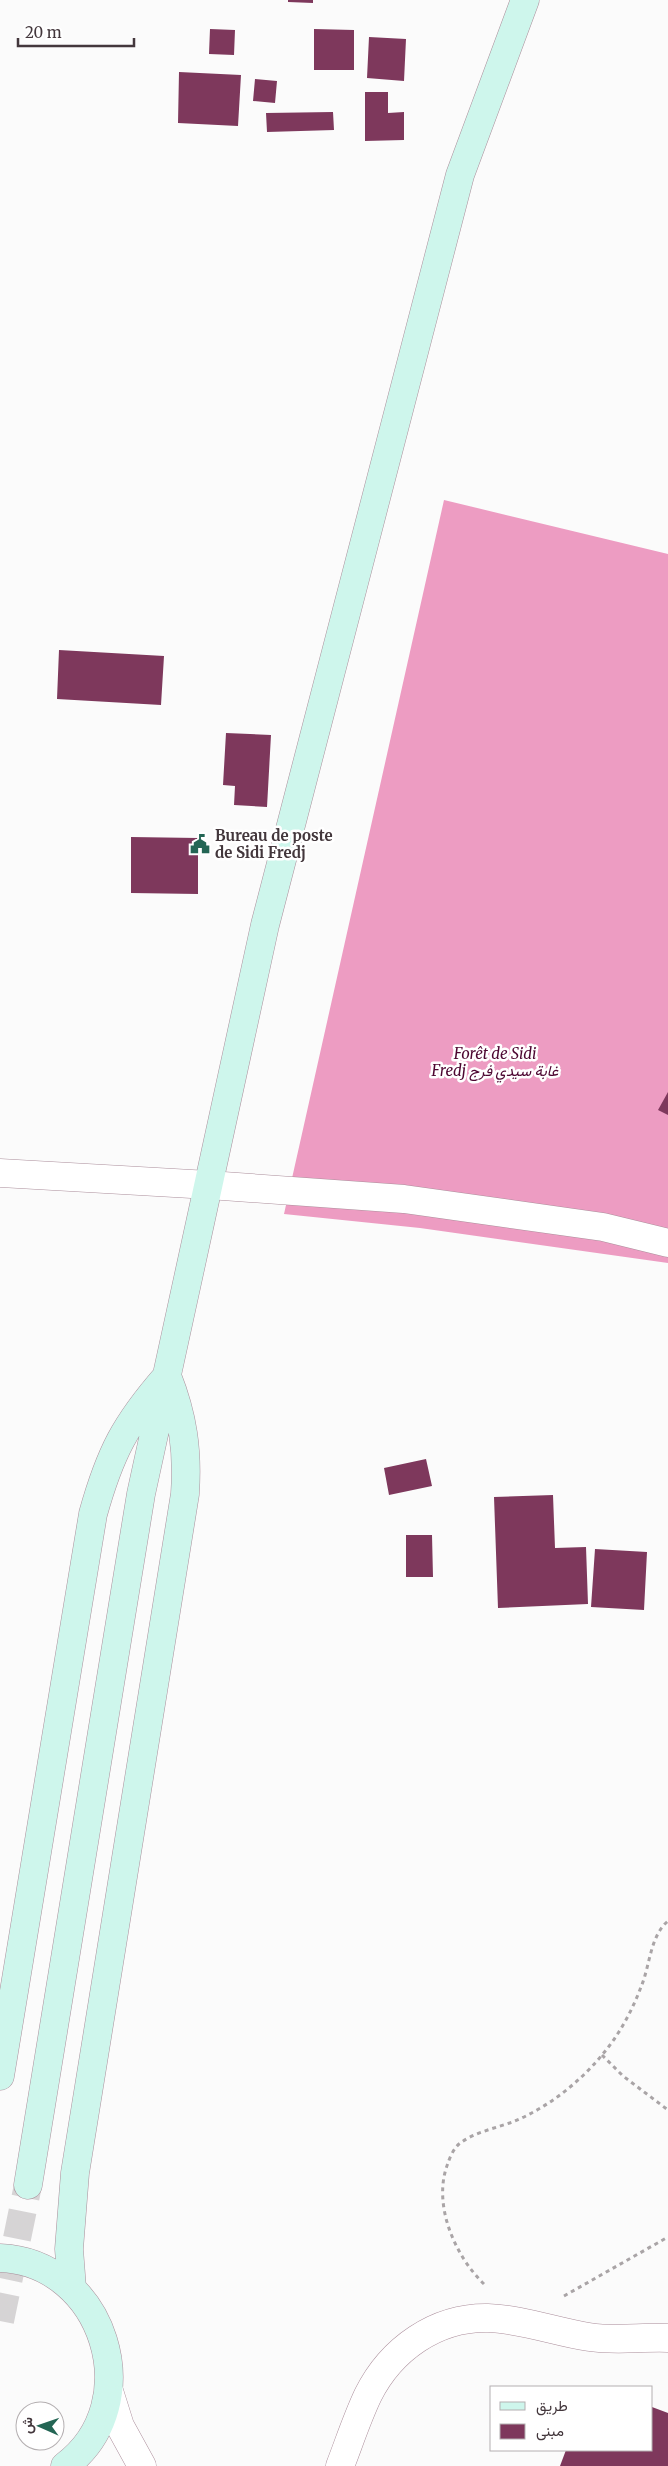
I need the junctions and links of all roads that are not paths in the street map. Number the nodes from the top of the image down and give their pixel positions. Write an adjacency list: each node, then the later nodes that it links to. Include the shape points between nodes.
1 (524, 0): 3 (main road, via 460,175 265,925)
2 (0, 1174): 3 (street)
3 (209, 1185): 4 (street, via 404,1200 603,1227); 5 (main road)
4 (668, 1243)
5 (167, 1376): 6 (main road, via 141,1406 119,1440 103,1476 93,1514); 7 (main road, via 141,1494); 9 (main road, via 185,1434 185,1494 75,2173 70,2240)
6 (0, 2076)
7 (28, 2185)
8 (0, 2258): 9 (main road, via 45,2269)
9 (72, 2288): 11 (main road, via 95,2318 108,2354)
10 (668, 2338): 14 (street, via 616,2340 588,2337 490,2318 470,2319 429,2331 394,2358 368,2395)
11 (109, 2391): 12 (main road, via 97,2427 76,2458); 13 (street, via 120,2426)
12 (65, 2466)
13 (142, 2466)
14 (340, 2466)

